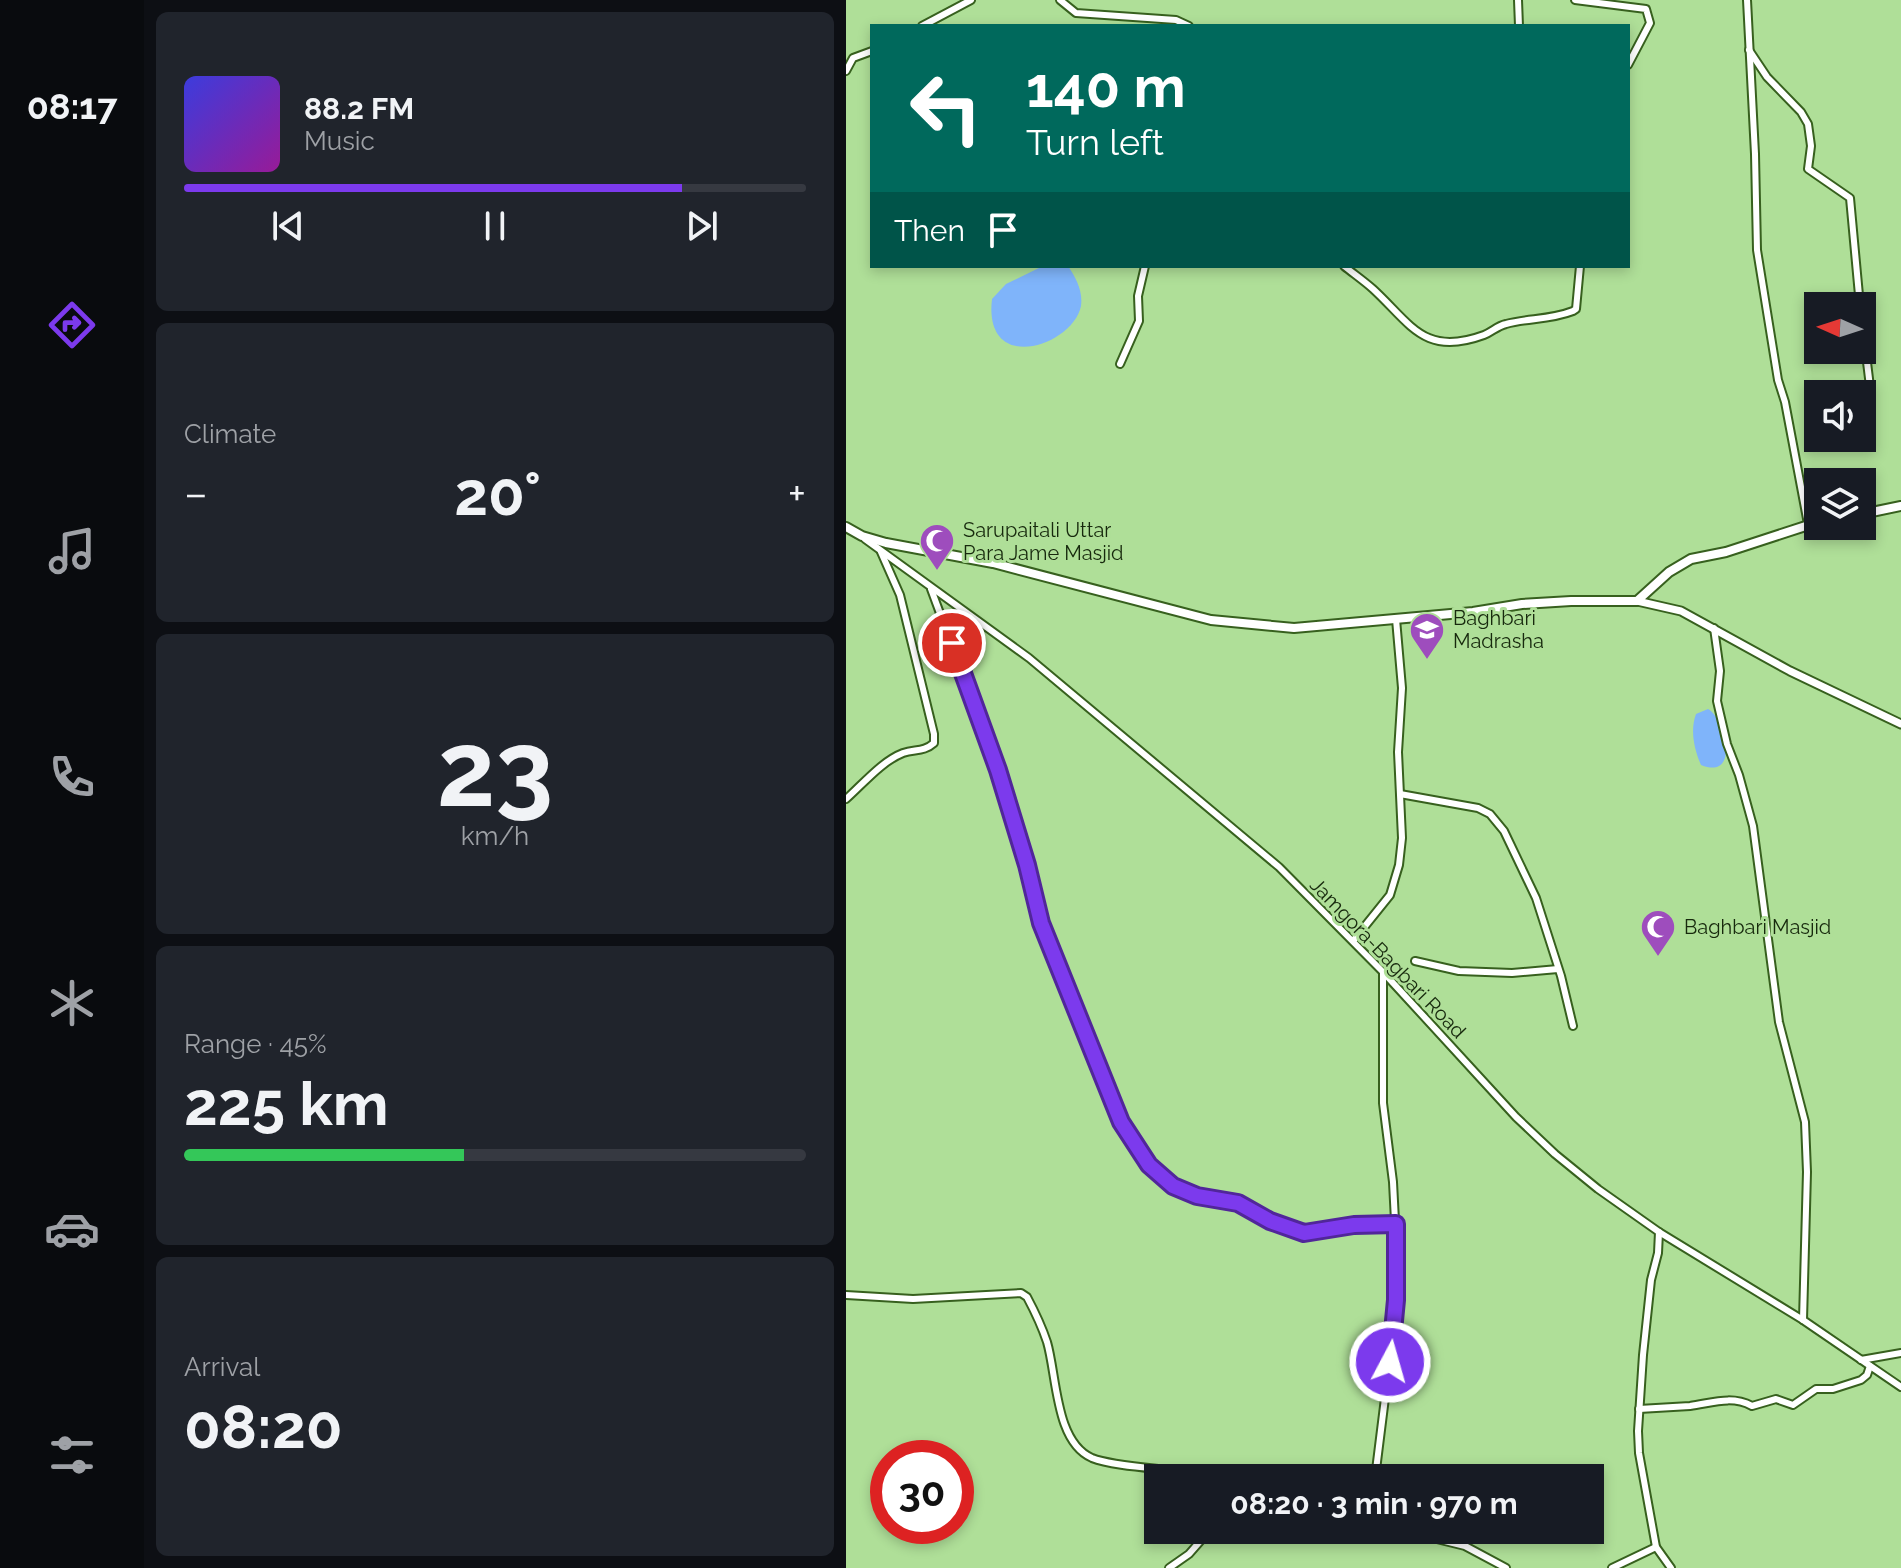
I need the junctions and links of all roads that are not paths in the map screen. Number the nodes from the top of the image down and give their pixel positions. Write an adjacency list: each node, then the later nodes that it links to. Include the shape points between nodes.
1 (971, 0): 6 (street)
2 (1060, 0): 7 (street, via 1076,13)
3 (1518, 0): 8 (street)
4 (1575, 0): 13 (street, via 1646,9 1650,23)
5 (1747, 0): 9 (street)
6 (926, 24)
7 (1185, 24)
8 (1519, 24)
9 (1749, 50): 18 (street, via 1808,124 1808,169 1850,198); 20 (street, via 1759,270 1778,380)
10 (846, 51): 12 (street)
11 (870, 52): 12 (street)
12 (853, 58): 14 (street)
13 (1630, 61)
14 (846, 71)
15 (1145, 268): 19 (street, via 1139,321)
16 (1347, 268): 17 (street, via 1414,331 1450,341 1573,311)
17 (1580, 268)
18 (1859, 292)
19 (1120, 364)
20 (1804, 484)
21 (1901, 506): 22 (main road)
22 (1876, 511)
23 (1804, 526): 28 (main road, via 1686,561)
24 (846, 527): 25 (main road)
25 (862, 536): 26 (street, Jamgora-Bagbari Road); 29 (main road, via 993,563 1211,620 1294,628)
26 (881, 552): 27 (street, Jamgora-Bagbari Road); 33 (street, via 900,595 934,743 903,753)
27 (929, 586): 34 (street, Jamgora-Bagbari Road, via 1029,658 1279,867); 39 (street, via 998,770 1041,923 1121,1122 1149,1165 1173,1186 1238,1203 1304,1233)
28 (1637, 601): 29 (main road, via 1522,604); 30 (street, via 1681,611)
29 (1396, 619): 32 (street, via 1402,688)
30 (1714, 628): 31 (street); 42 (street, via 1720,671 1717,701 1753,826 1779,1022 1805,1122)
31 (1901, 724)
32 (1400, 794): 34 (street, via 1397,880); 36 (street, via 1478,808 1495,820 1536,898)
33 (846, 799)
34 (1353, 941): 37 (street, Jamgora-Bagbari Road)
35 (1415, 961): 36 (street, via 1459,971)
36 (1558, 969): 38 (street)
37 (1383, 972): 39 (street, via 1383,1103); 40 (street, Jamgora-Bagbari Road, via 1555,1154)
38 (1573, 1026)
39 (1396, 1224): 48 (street, via 1393,1334)
40 (1659, 1232): 42 (street, Jamgora-Bagbari Road); 47 (street)
41 (846, 1295): 49 (street, via 913,1299 1021,1293 1046,1339 1057,1402 1082,1453)
42 (1803, 1320): 44 (street, Jamgora-Bagbari Road)
43 (1901, 1353): 44 (street)
44 (1861, 1360): 45 (street, Jamgora-Bagbari Road)
45 (1870, 1366): 46 (street, Jamgora-Bagbari Road); 47 (street, via 1861,1380 1816,1389 1793,1405 1776,1399 1752,1406 1724,1400)
46 (1901, 1387)
47 (1639, 1409): 52 (street, via 1639,1453)
48 (1377, 1464)
49 (1144, 1467)
50 (1198, 1544): 53 (street)
51 (1457, 1544): 54 (street)
52 (1656, 1547): 55 (street); 56 (street)
53 (1169, 1568)
54 (1506, 1568)
55 (1612, 1568)
56 (1671, 1568)

